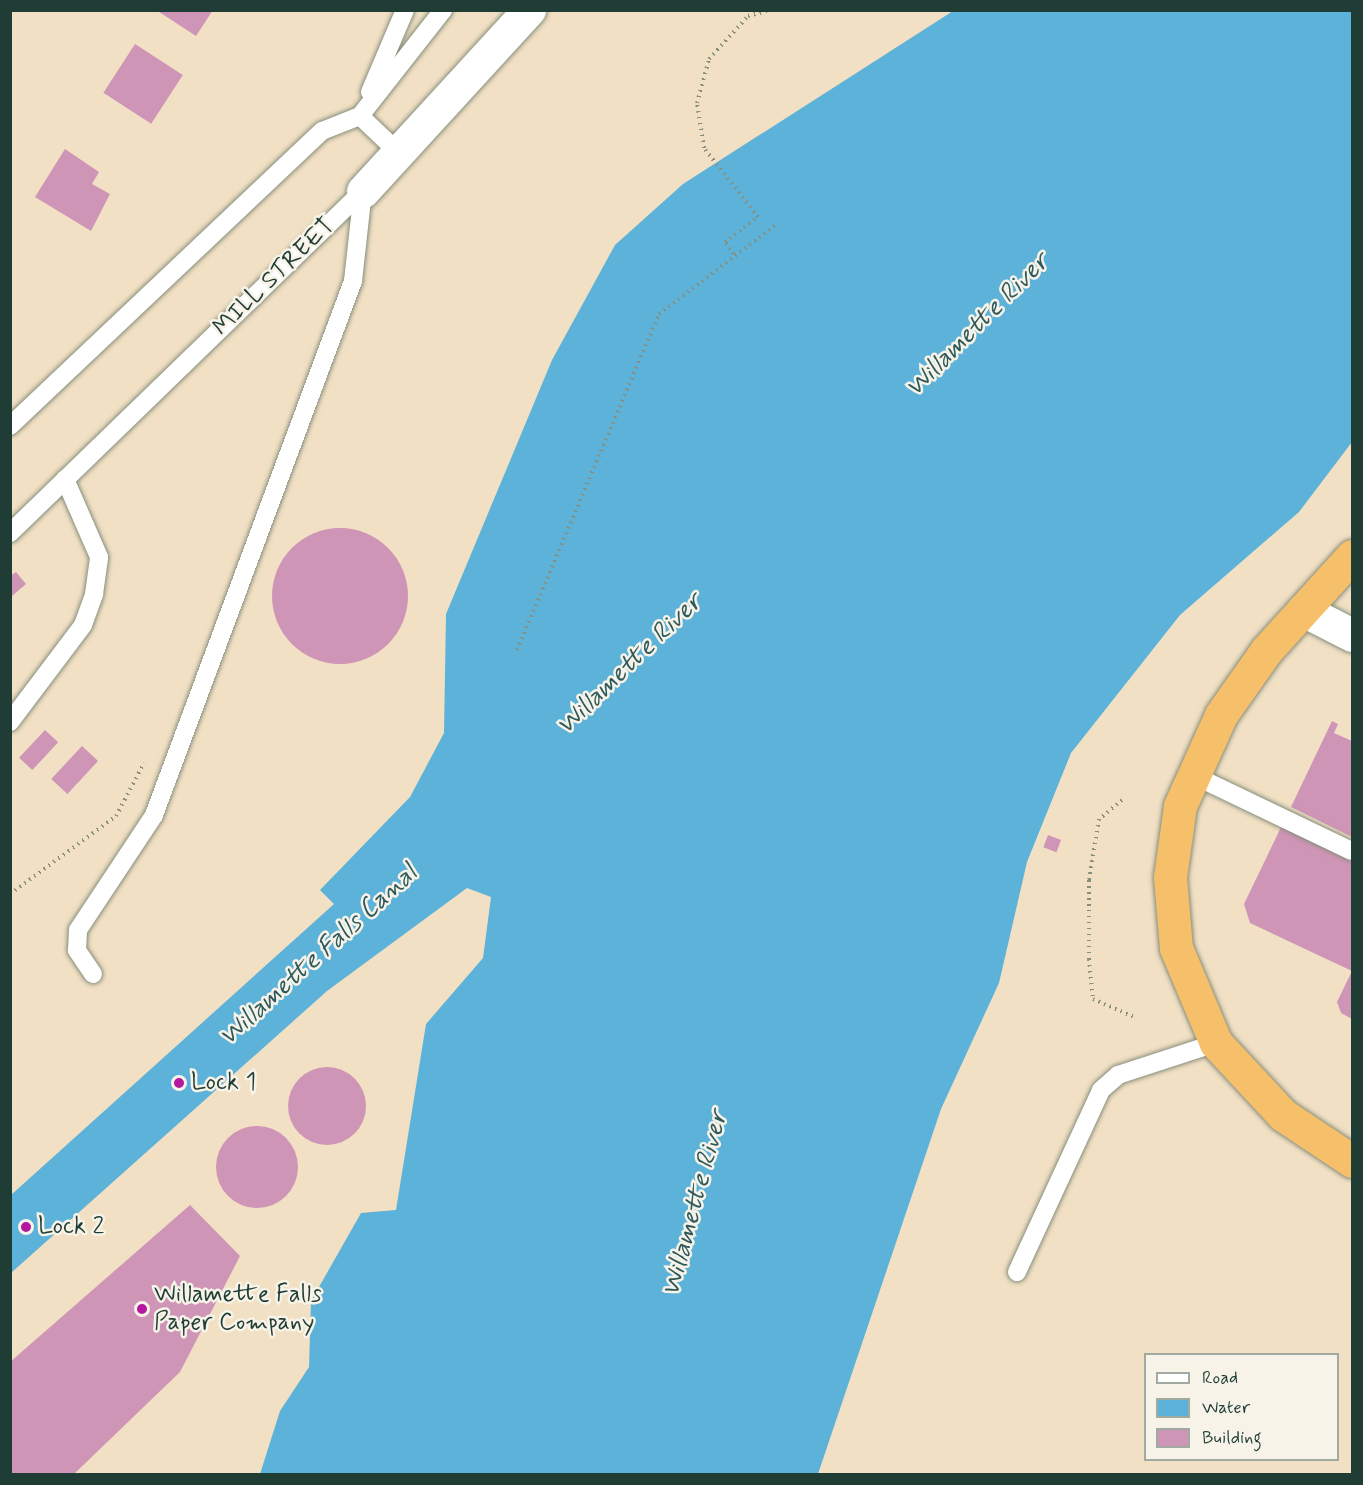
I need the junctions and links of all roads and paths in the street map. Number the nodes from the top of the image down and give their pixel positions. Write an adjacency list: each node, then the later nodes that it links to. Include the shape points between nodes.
1 (405, 10): 5 (lane)
2 (443, 10): 5 (lane)
3 (529, 10): 6 (street, MILL STREET)
4 (770, 10): 9 (path, via 748,16 710,59 697,102 704,148 758,217 725,242)
5 (360, 116): 6 (lane); 10 (lane, via 322,131)
6 (399, 153): 7 (street, MILL STREET)
7 (363, 191): 11 (lane, MILL STREET); 23 (lane, via 353,281 154,815 78,930 77,950)
8 (778, 223): 9 (path)
9 (734, 254): 16 (path, via 659,314)
10 (10, 426)
11 (65, 479): 12 (lane, MILL STREET); 17 (lane, via 99,557 94,594 83,625)
12 (10, 533)
13 (1353, 556): 14 (highway)
14 (1303, 610): 15 (street); 19 (highway, via 1241,685)
15 (1353, 635)
16 (517, 650)
17 (10, 722)
18 (149, 754): 22 (path, via 116,816)
19 (1191, 774): 21 (lane); 25 (highway, via 1174,835 1172,919 1187,983)
20 (1122, 800): 24 (path, via 1099,819 1089,880 1089,959 1093,999)
21 (1353, 850)
22 (10, 894)
23 (93, 974)
24 (1134, 1017)
25 (1216, 1043): 26 (highway, via 1283,1115); 27 (lane, via 1118,1075 1101,1090)
26 (1353, 1161)
27 (1017, 1272)

